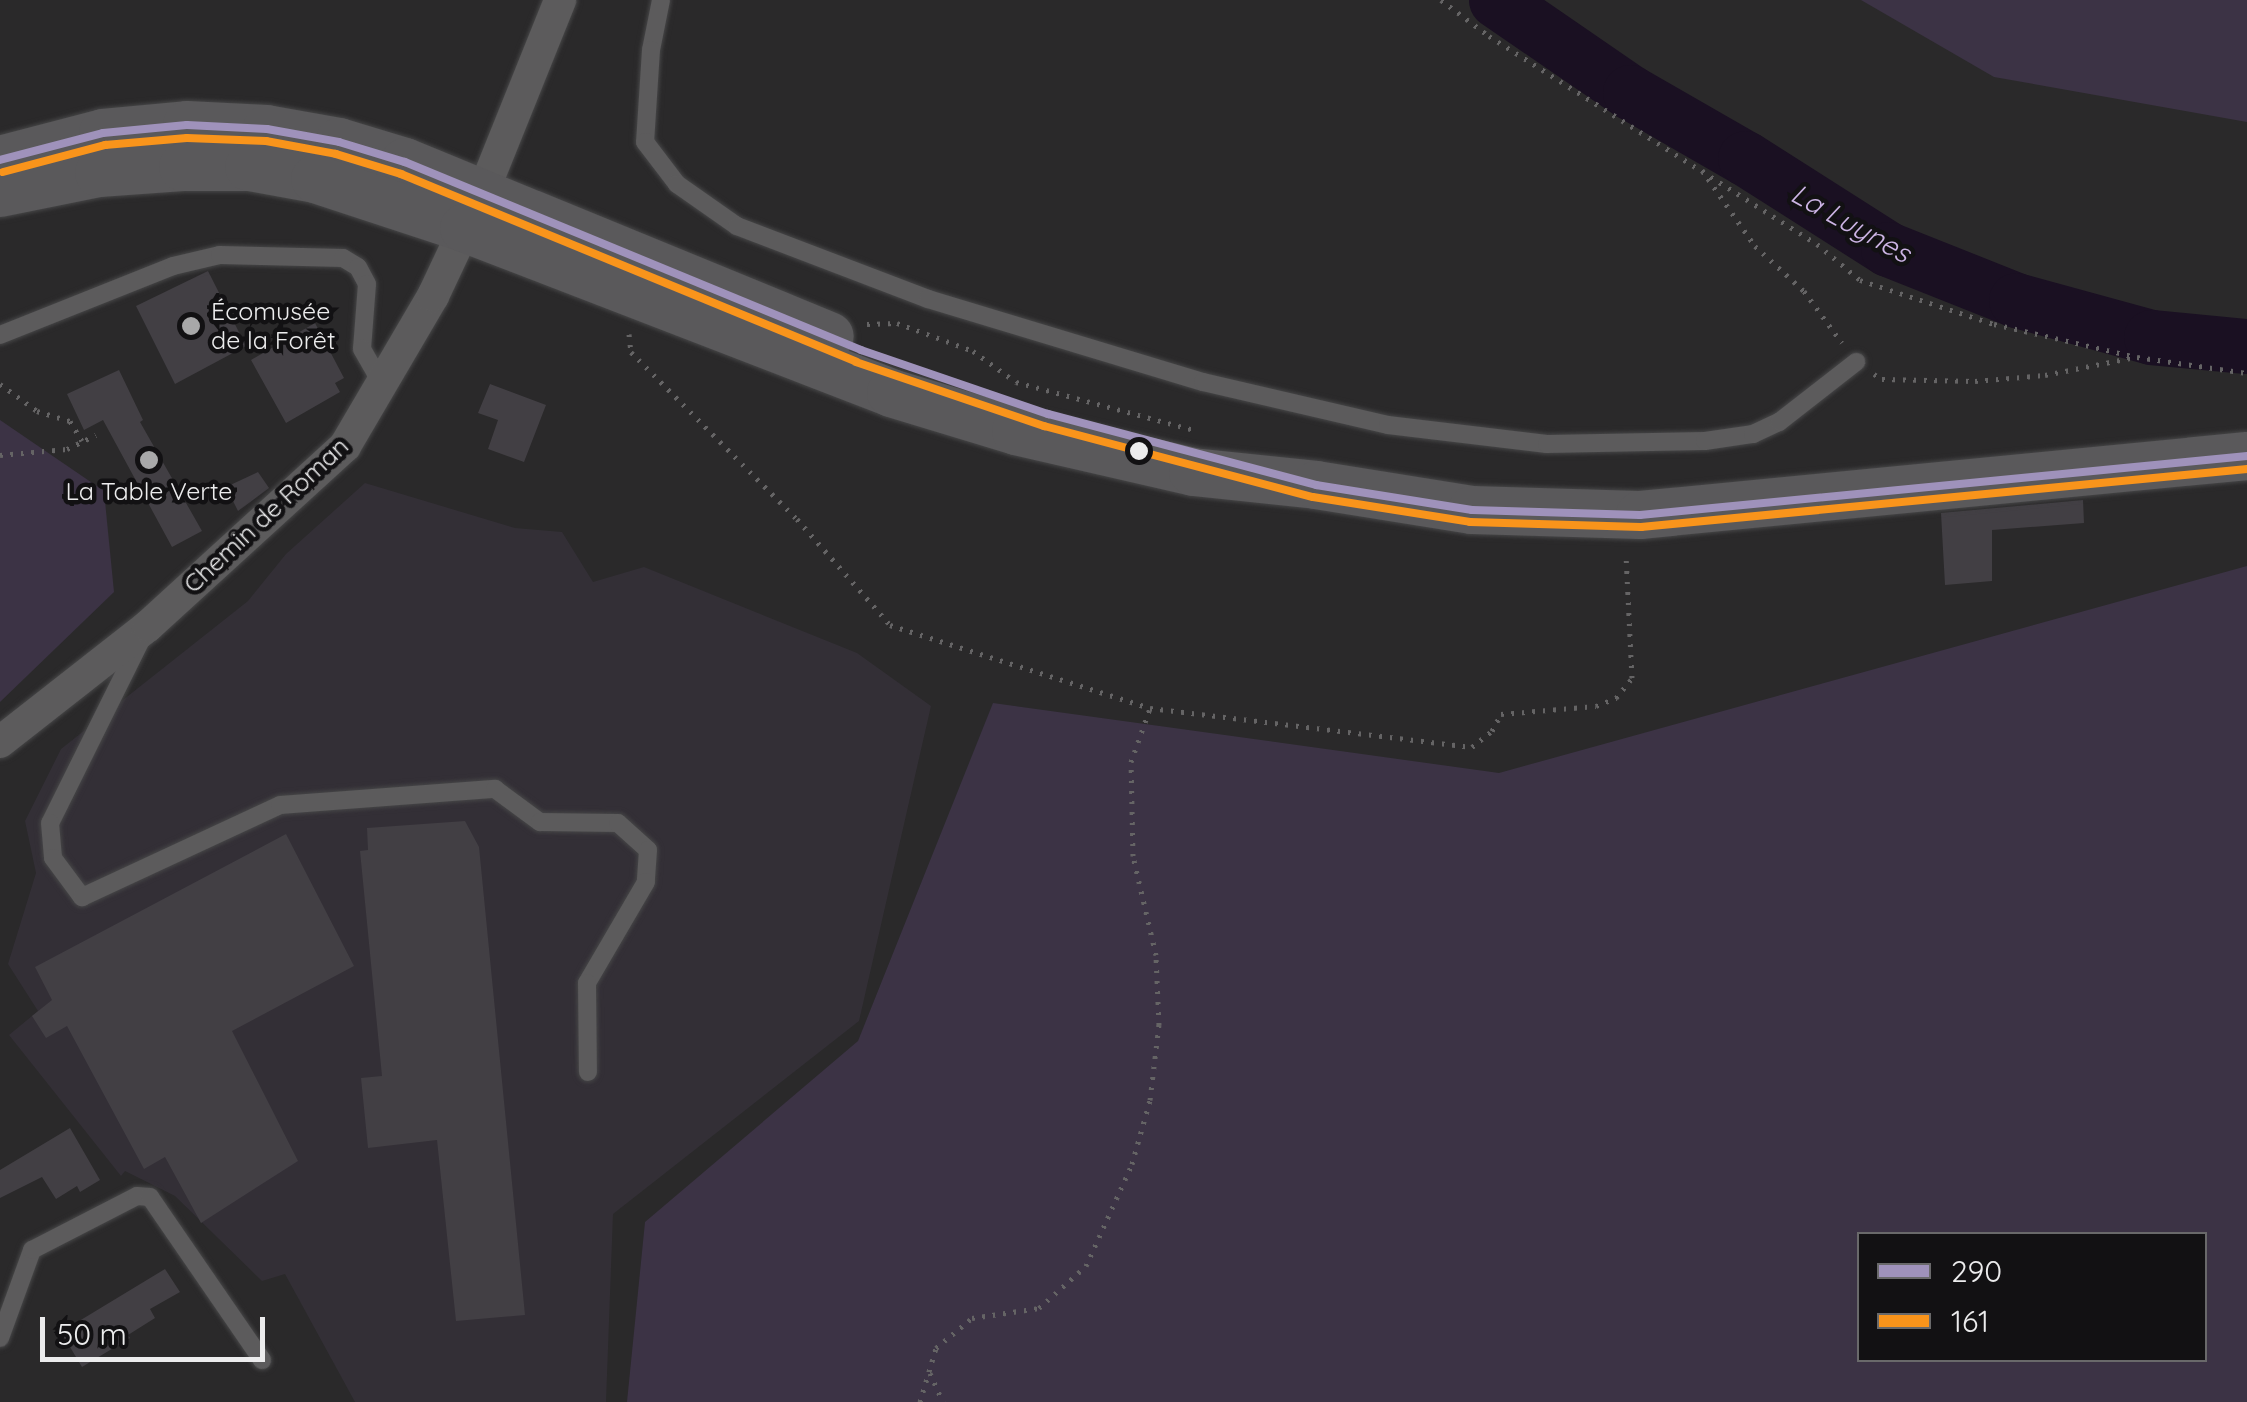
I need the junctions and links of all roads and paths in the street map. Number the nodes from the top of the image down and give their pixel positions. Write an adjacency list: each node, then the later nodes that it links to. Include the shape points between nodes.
1 (560, 0): 7 (street, Chemin de Roman)
2 (661, 0): 12 (lane, via 644,142 677,184 737,226 910,292 1184,377 1388,424 1511,440 1706,441 1753,434 1779,422)
3 (1442, 0): 5 (path)
4 (0, 160): 7 (main road, via 103,133 267,129 405,162)
5 (1700, 167): 11 (path, via 1860,280 1994,324); 12 (path, via 1755,246 1804,291)
6 (0, 193): 7 (main road, via 100,174 249,168)
7 (478, 199): 15 (street, Chemin de Roman); 21 (main road, via 891,393 1016,430 1193,472 1472,510)
8 (628, 321): 23 (path, via 631,352 797,519 890,624)
9 (854, 324): 16 (path, via 897,323 973,351 1016,382)
10 (0, 335): 15 (lane, via 173,266 220,256 343,258 358,266 367,284 362,349)
11 (2137, 357): 12 (path, via 1975,381 1882,379); 13 (path)
12 (1856, 362)
13 (2247, 373)
14 (0, 384): 18 (path, via 37,410 70,421)
15 (382, 384): 22 (street, Chemin de Roman, via 345,446)
16 (1204, 432)
17 (96, 435): 18 (path)
18 (82, 442): 19 (path)
19 (0, 454)
20 (2247, 456): 21 (main road)
21 (1616, 515): 23 (path, via 1630,570 1632,678 1616,698 1596,706 1501,714 1472,746 1453,747)
22 (148, 626): 24 (street, Chemin de Roman); 25 (lane, via 50,823 53,858 82,897 280,805 495,789 540,822 618,823 648,850 646,882 587,984)
23 (1150, 708): 28 (path, via 1130,762 1134,856 1156,955 1158,1026 1150,1100 1132,1164 1086,1266 1039,1308 972,1318 936,1348)
24 (0, 742)
25 (588, 1072)
26 (0, 1338): 27 (lane, via 32,1250 137,1196 150,1196)
27 (262, 1360)
28 (929, 1371): 29 (path); 30 (path)
29 (920, 1402)
30 (943, 1402)

